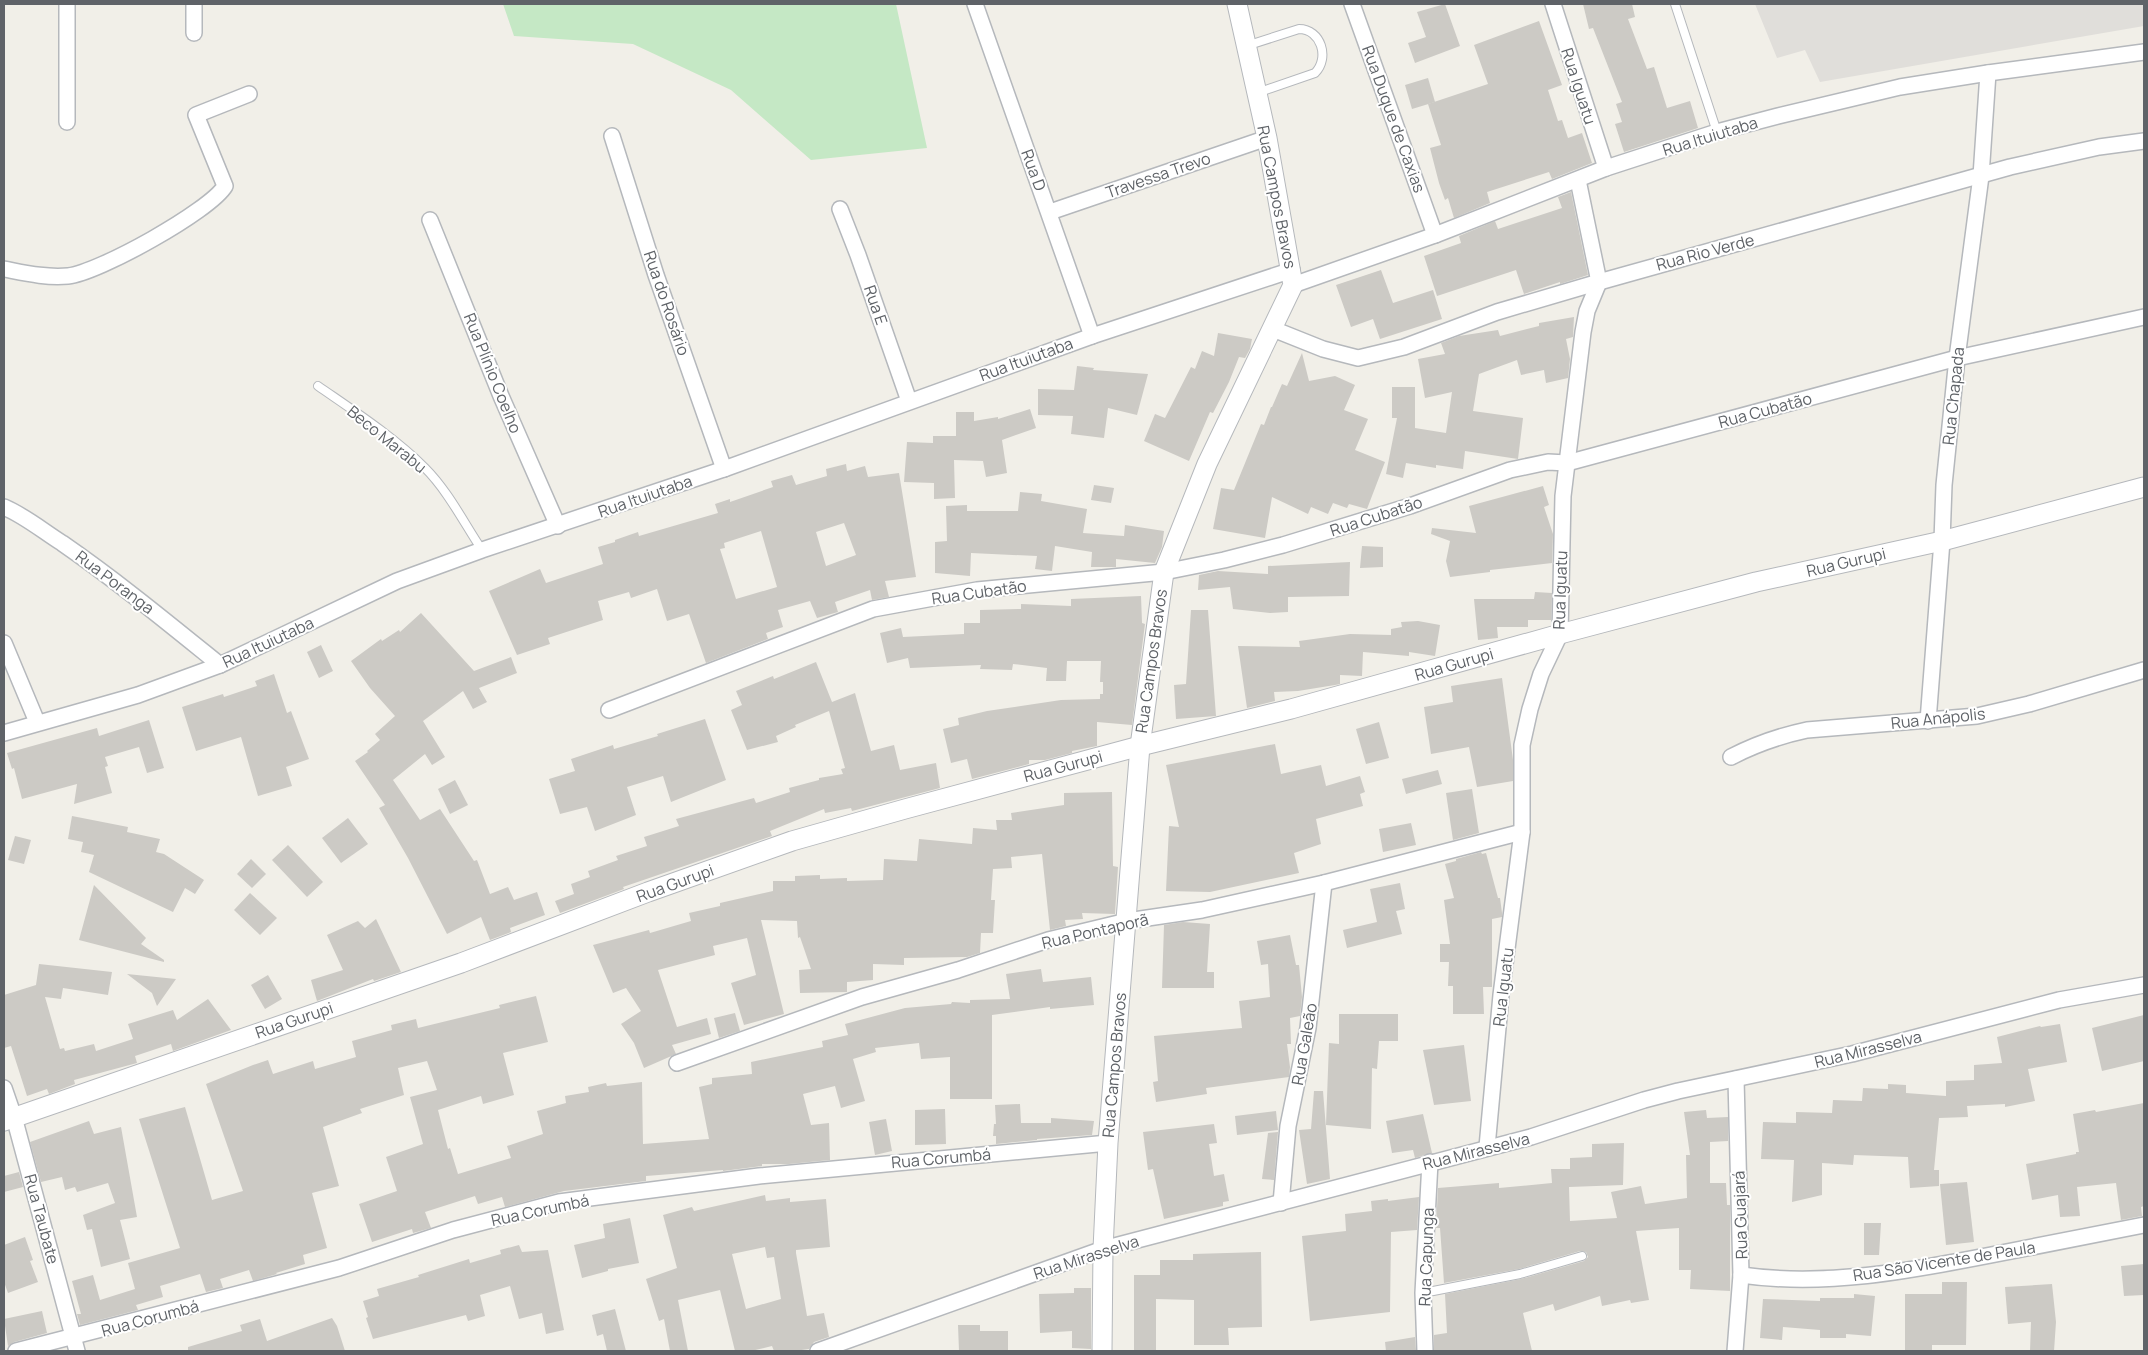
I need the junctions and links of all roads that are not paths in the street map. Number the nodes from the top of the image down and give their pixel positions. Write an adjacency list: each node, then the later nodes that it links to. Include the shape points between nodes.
1 (67, 4): 14 (street)
2 (194, 4): 8 (street)
3 (975, 4): 23 (street, Rua D)
4 (1237, 4): 9 (street, Rua Campos Bravos)
5 (1352, 4): 25 (street, Rua Duque de Caxias)
6 (1553, 4): 19 (street, Rua Iguatu)
7 (1675, 4): 15 (lane)
8 (194, 32)
9 (1246, 46): 12 (street, Rua Campos Bravos); 12 (lane, via 1306,29 1317,36 1323,55 1321,67 1315,73)
10 (2144, 52): 11 (street, Rua Ituiutaba)
11 (1988, 73): 15 (street, Rua Ituiutaba, via 1900,87); 20 (street, Rua Chapada)
12 (1257, 93): 17 (street, Rua Campos Bravos)
13 (249, 94): 26 (street, via 196,115 225,186 220,195 195,214 111,262 69,276 39,276)
14 (67, 122)
15 (1717, 132): 19 (street, Rua Ituiutaba)
16 (612, 136): 36 (street, Rua do Rosário, via 656,275)
17 (1267, 138): 23 (street, Travessa Trevo); 27 (street, Rua Campos Bravos)
18 (2144, 141): 20 (street, Rua Rio Verde, via 2056,156)
19 (1606, 168): 21 (street, Rua Ituiutaba)
20 (1981, 176): 28 (street, Rua Rio Verde); 32 (street, Rua Chapada)
21 (1578, 180): 25 (street, Rua Ituiutaba); 28 (street)
22 (840, 209): 34 (street, Rua E)
23 (1050, 212): 31 (street, Rua D)
24 (430, 220): 39 (street, Rua Plínio Coelho)
25 (1435, 235): 27 (street, Rua Ituiutaba)
26 (4, 269)
27 (1292, 277): 30 (street, Rua Campos Bravos); 31 (street, Rua Ituiutaba)
28 (1600, 282): 30 (street, Rua Rio Verde, via 1498,312 1404,347 1358,358 1323,350); 35 (street, Rua Iguatu, via 1587,311 1583,332)
29 (2144, 317): 32 (street, Rua Cubatão)
30 (1274, 329): 42 (street, Rua Campos Bravos, via 1207,464)
31 (1092, 336): 34 (street, Rua Ituiutaba)
32 (1957, 358): 35 (street, Rua Cubatão); 40 (street, Rua Chapada, via 1944,485)
33 (318, 386): 41 (lane, Beco Marabu, via 425,468)
34 (909, 401): 36 (street, Rua Ituiutaba)
35 (1567, 463): 42 (street, Rua Cubatão, via 1548,462 1510,470 1410,506 1283,545); 43 (street, Rua Iguatu)
36 (724, 468): 39 (street, Rua Ituiutaba)
37 (2144, 487): 40 (street, Rua Gurupi)
38 (4, 507): 45 (street, Rua Poranga, via 86,560)
39 (558, 526): 41 (street, Rua Ituiutaba)
40 (1942, 540): 43 (street, Rua Gurupi, via 1756,582); 48 (street, Rua Chapada)
41 (482, 550): 45 (street, Rua Ituiutaba, via 397,581)
42 (1164, 572): 47 (street, Rua Cubatão, via 977,590 873,609); 51 (street, Rua Campos Bravos)
43 (1560, 634): 51 (street, Rua Gurupi, via 1291,709); 53 (street, Rua Iguatu, via 1541,674 1522,745)
44 (4, 644): 49 (street)
45 (220, 665): 49 (street, Rua Ituiutaba, via 138,695)
46 (2144, 670): 48 (street, Rua Anápolis, via 2029,704 1977,716)
47 (609, 710)
48 (1928, 721): 52 (street, Rua Anápolis, via 1807,730 1779,736)
49 (37, 722): 50 (street, Rua Ituiutaba)
50 (4, 733)
51 (1140, 746): 55 (street, Rua Campos Bravos); 60 (street, Rua Gurupi, via 792,841 461,963)
52 (1732, 757)
53 (1522, 832): 54 (street, Rua Pontaporã); 62 (street, Rua Iguatu, via 1501,996)
54 (1324, 883): 55 (street, Rua Pontaporã, via 1202,910); 64 (street, Rua Galeão, via 1308,1028 1288,1126)
55 (1126, 921): 57 (street, Rua Pontaporã, via 1048,940 862,997); 61 (street, Rua Campos Bravos)
56 (2144, 985): 58 (street, Rua Mirasselva, via 2059,1000 1897,1043)
57 (677, 1062)
58 (1736, 1079): 62 (street, Rua Mirasselva, via 1644,1100 1530,1137); 68 (street, Rua Guajará)
59 (4, 1088): 60 (street, Rua Taubate)
60 (9, 1119): 70 (street, Rua Taubate)
61 (1108, 1143): 66 (street, Rua Campos Bravos); 70 (street, Rua Corumbá, via 759,1176 559,1202 453,1230 339,1268)
62 (1487, 1147): 63 (street, Rua Mirasselva)
63 (1430, 1162): 64 (street, Rua Mirasselva); 69 (street, Rua Capunga)
64 (1281, 1203): 66 (street, Rua Mirasselva)
65 (2144, 1225): 68 (street, Rua São Vicente de Paula, via 1882,1274 1797,1280)
66 (1103, 1248): 72 (street, Rua Mirasselva); 73 (street, Rua Campos Bravos)
67 (1582, 1256): 69 (lane, via 1520,1274)
68 (1741, 1275): 75 (street, Rua Guajará)
69 (1423, 1293): 74 (street, Rua Capunga)
70 (76, 1344): 71 (street, Rua Corumbá)
71 (16, 1351)
72 (818, 1351)
73 (1102, 1351)
74 (1425, 1351)
75 (1735, 1351)

